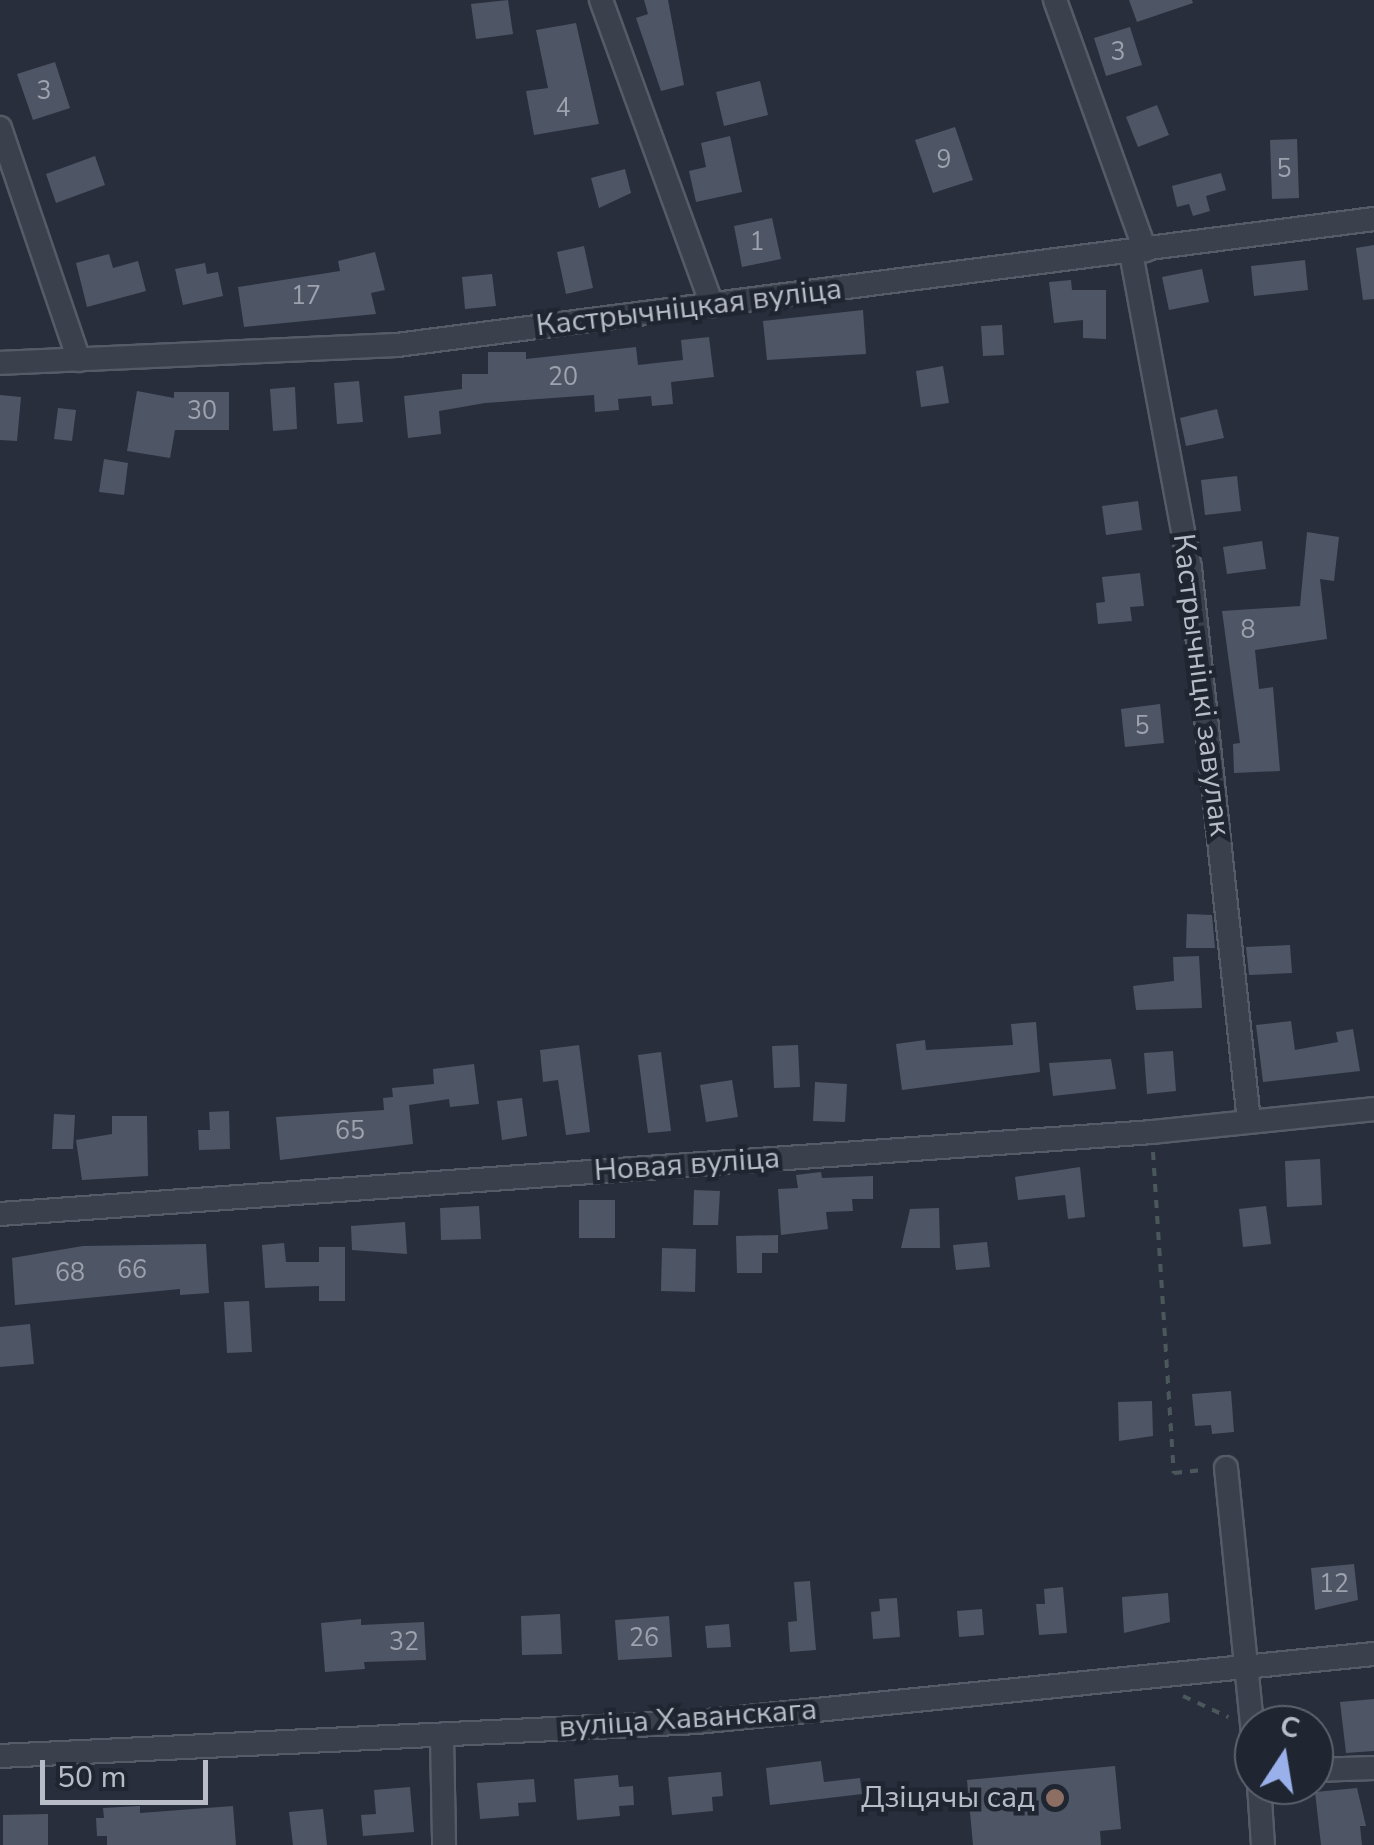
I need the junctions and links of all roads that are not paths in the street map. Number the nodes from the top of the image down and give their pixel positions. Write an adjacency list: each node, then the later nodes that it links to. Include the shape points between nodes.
1 (601, 0): 6 (street)
2 (1055, 0): 5 (street, Кастрычніцкі завулак)
3 (0, 128): 7 (street)
4 (1374, 219): 5 (street, Кастрычніцкая вуліца)
5 (1138, 252): 6 (street, Кастрычніцкая вуліца); 10 (street, Кастрычніцкі завулак, via 1190,568)
6 (712, 305): 7 (street, Кастрычніцкая вуліца, via 397,345)
7 (79, 360): 8 (street, Кастрычніцкая вуліца)
8 (0, 363)
9 (1374, 1109): 10 (street, Новая вуліца)
10 (1249, 1120): 11 (street, Новая вуліца)
11 (0, 1214)
12 (1226, 1468): 14 (street)
13 (1374, 1654): 14 (street, вуліца Хаванскага)
14 (1247, 1664): 15 (street); 16 (street, вуліца Хаванскага, via 697,1722)
15 (1251, 1705)
16 (442, 1736): 17 (street, вуліца Хаванскага); 21 (street)
17 (0, 1756)
18 (1374, 1768): 19 (street)
19 (1334, 1769)
20 (1261, 1805): 22 (street)
21 (444, 1845)
22 (1264, 1845)

